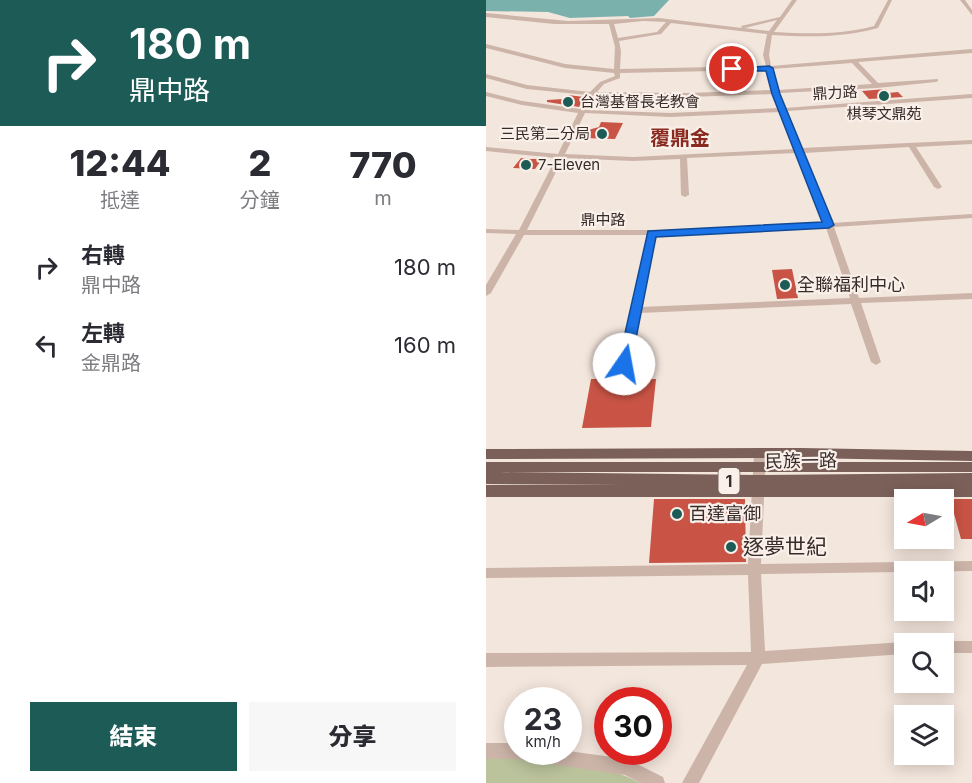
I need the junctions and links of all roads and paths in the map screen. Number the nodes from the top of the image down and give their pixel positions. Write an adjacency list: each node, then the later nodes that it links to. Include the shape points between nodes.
1 (795, 0): 6 (street)
2 (890, 0): 10 (street, via 882,19 868,30)
3 (962, 0): 4 (street)
4 (972, 13)
5 (486, 15): 8 (street)
6 (779, 18): 9 (street); 10 (street)
7 (670, 21): 8 (street); 9 (street); 11 (street, via 659,33)
8 (611, 23): 11 (street)
9 (737, 29): 10 (street)
10 (769, 33): 15 (street)
11 (615, 40): 16 (street)
12 (486, 46): 16 (street, via 565,66)
13 (972, 51): 14 (street)
14 (854, 61): 15 (street); 19 (street)
15 (769, 68): 16 (street); 21 (street)
16 (616, 71): 20 (street, via 618,77 602,83)
17 (486, 76): 20 (street, via 534,89)
18 (936, 80): 19 (street)
19 (877, 86): 21 (street)
20 (591, 94): 21 (street); 25 (street)
21 (776, 94): 24 (street)
22 (486, 97): 25 (street, 鼎力路)
23 (972, 98): 24 (street, 鼎力路)
24 (783, 111): 25 (street, 鼎力路, via 680,118); 29 (street)
25 (581, 114): 30 (street)
26 (972, 142): 27 (street)
27 (912, 146): 29 (street); 32 (street)
28 (487, 149): 30 (street)
29 (801, 152): 31 (street); 35 (street)
30 (558, 156): 31 (street); 37 (street)
31 (683, 158): 33 (street)
32 (938, 187)
33 (685, 195)
34 (972, 216): 35 (street, 鼎中路)
35 (829, 225): 38 (street, 鼎中路); 41 (street)
36 (486, 231): 37 (street, 鼎中路)
37 (522, 233): 38 (street, 鼎中路); 39 (street)
38 (651, 234): 42 (street)
39 (486, 293)
40 (972, 296): 41 (street)
41 (853, 302): 42 (street); 43 (street)
42 (636, 310): 44 (street)
43 (876, 362)
44 (624, 364)
45 (486, 454): 49 (main road, 民族一路 / 1)
46 (972, 456): 49 (main road, 民族一路 / 1)
47 (486, 467): 49 (main road, 民族一路 / 1)
48 (972, 467): 49 (main road, 民族一路 / 1)
49 (758, 473): 50 (main road, 民族一路 / 1); 51 (main road, 民族一路 / 1); 52 (main road, 民族一路 / 1); 53 (main road, 民族一路 / 1); 55 (street)
50 (486, 478)
51 (972, 479)
52 (486, 491)
53 (972, 491)
54 (972, 566): 55 (street)
55 (754, 570): 56 (street); 60 (street)
56 (486, 573)
57 (954, 647): 58 (street)
58 (972, 647)
59 (894, 649): 60 (street)
60 (758, 657): 61 (street); 66 (street)
61 (486, 660)
62 (486, 751): 63 (street)
63 (504, 752)
64 (582, 761): 65 (street, via 627,767)
65 (657, 783)
66 (690, 783)

